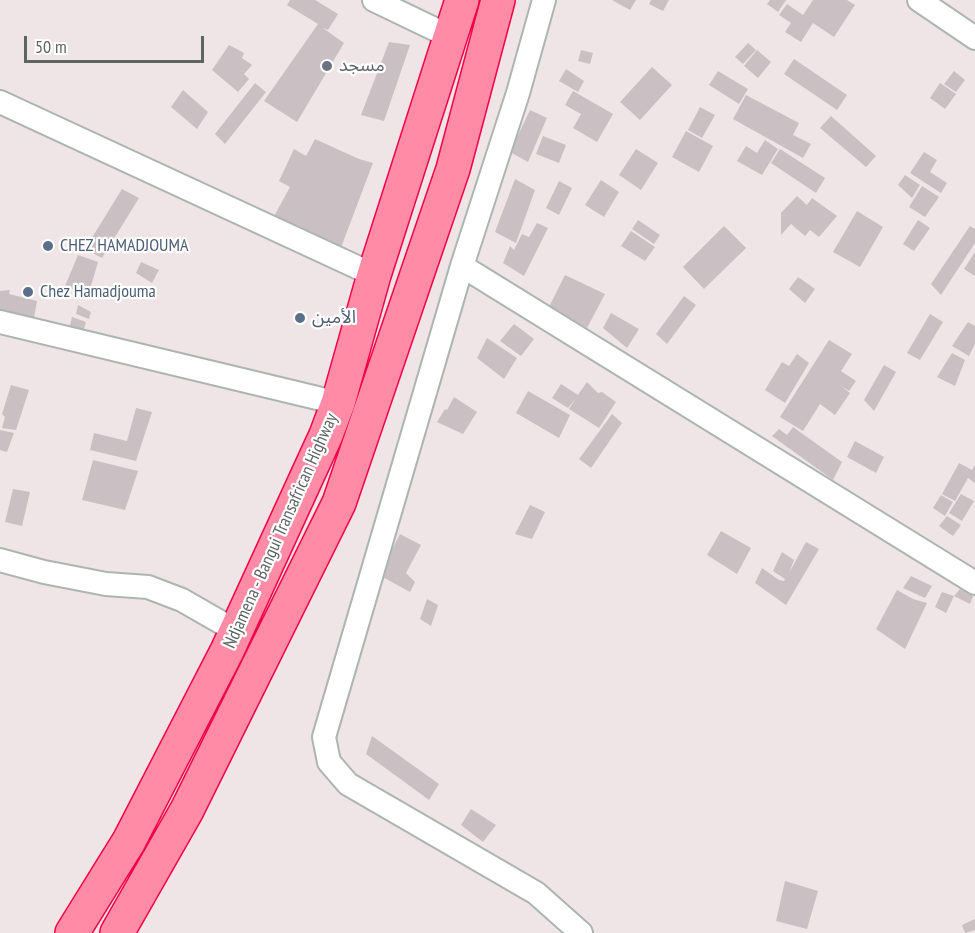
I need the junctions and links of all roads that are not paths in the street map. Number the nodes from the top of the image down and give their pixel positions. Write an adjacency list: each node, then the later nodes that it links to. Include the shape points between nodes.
1 (374, 0): 6 (street)
2 (462, 0): 6 (highway, Ndjamena - Bangui Transafrican Highway)
3 (498, 0): 17 (highway, Ndjamena - Bangui Transafrican Highway, via 453,169 339,503 187,810)
4 (544, 0): 9 (street)
5 (919, 0): 7 (street)
6 (450, 37): 10 (highway, Ndjamena - Bangui Transafrican Highway)
7 (975, 38)
8 (0, 102): 10 (street)
9 (462, 266): 14 (street); 18 (street, via 324,737 328,762 348,784 536,893)
10 (375, 275): 12 (highway, Ndjamena - Bangui Transafrican Highway)
11 (0, 322): 12 (street)
12 (338, 403): 15 (highway, Ndjamena - Bangui Transafrican Highway)
13 (0, 560): 15 (street, via 106,584 148,587 182,600)
14 (975, 583)
15 (236, 631): 16 (highway, Ndjamena - Bangui Transafrican Highway, via 129,841)
16 (72, 933)
17 (117, 933)
18 (581, 933)

